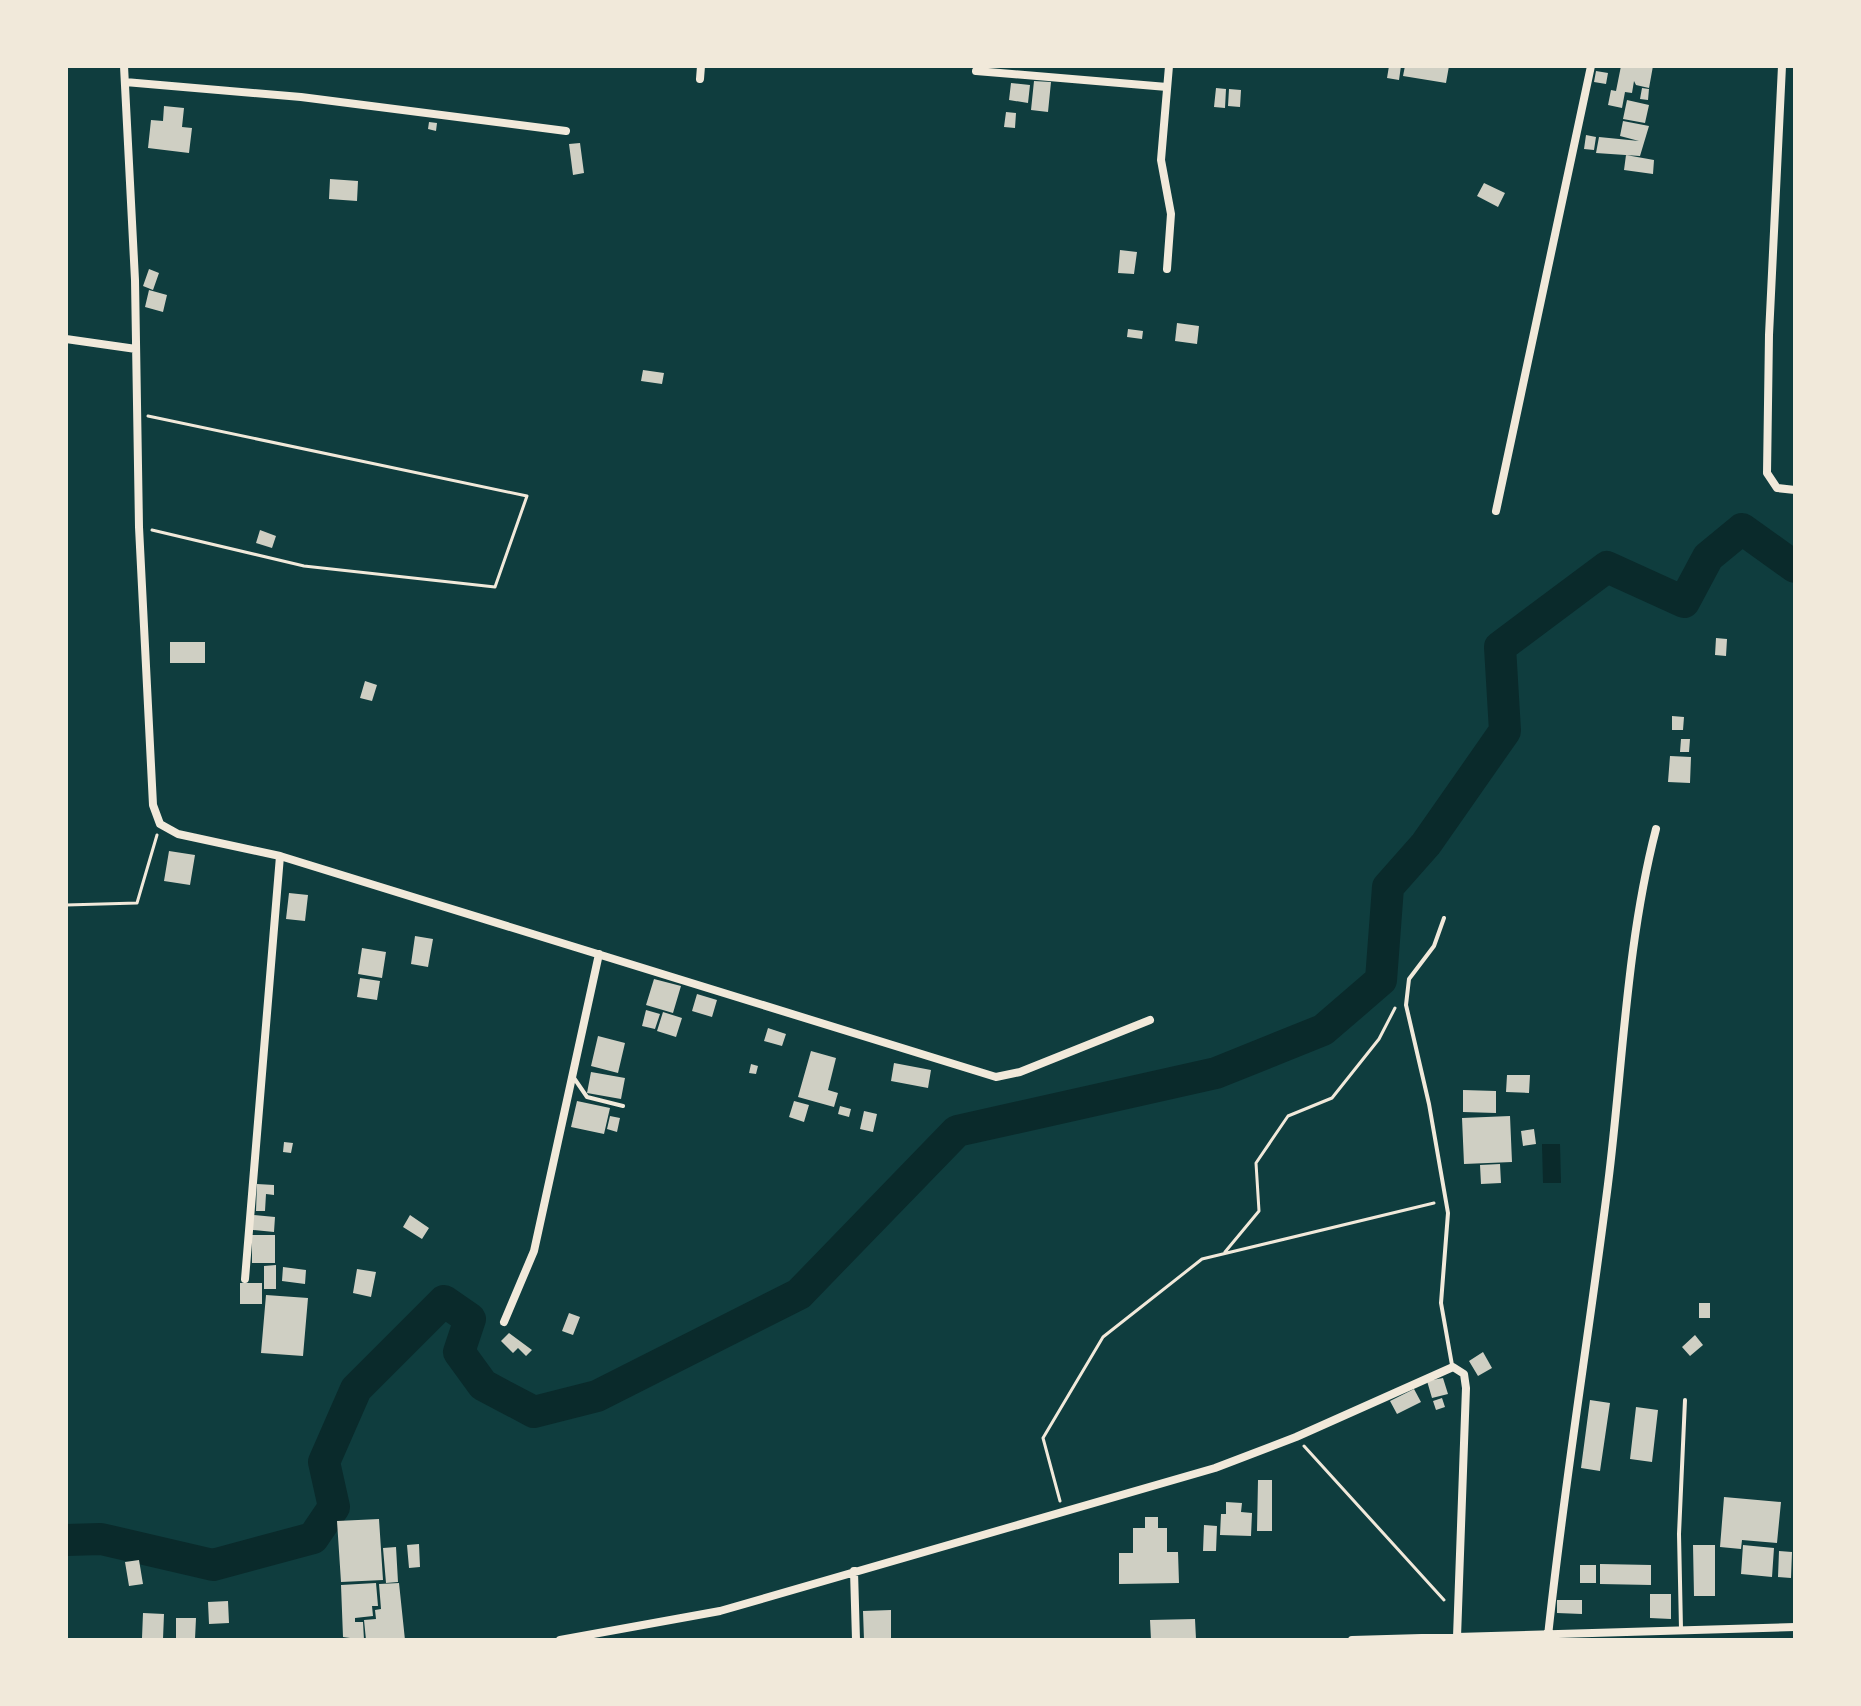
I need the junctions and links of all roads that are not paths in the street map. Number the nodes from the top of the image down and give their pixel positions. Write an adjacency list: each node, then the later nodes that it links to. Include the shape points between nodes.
1 (124, 66): 8 (street)
2 (701, 66): 7 (street)
3 (1169, 66): 9 (street)
4 (1591, 66): 15 (street)
5 (1782, 66): 14 (street, via 1767,473 1777,488)
6 (976, 71): 9 (street)
7 (700, 79)
8 (125, 82): 10 (street, via 301,97); 13 (street)
9 (1167, 87): 11 (street, via 1161,160 1171,214)
10 (566, 131)
11 (1167, 269)
12 (66, 339): 13 (street)
13 (136, 349): 17 (street, via 153,805 160,824 178,834)
14 (1795, 490)
15 (1496, 511)
16 (1656, 829): 30 (street, via 1639,900 1609,1183)
17 (280, 856): 19 (street); 23 (street)
18 (1444, 918): 25 (lane, via 1434,946 1409,979 1406,1005 1446,1200 1441,1303)
19 (599, 954): 20 (street, via 996,1077); 21 (street)
20 (1150, 1020)
21 (570, 1073): 22 (lane, via 587,1097); 24 (street, via 534,1251)
22 (623, 1106)
23 (245, 1279)
24 (504, 1322)
25 (1453, 1367): 27 (street, via 1215,1468); 31 (street, via 1464,1374 1466,1388)
26 (1685, 1400): 29 (lane)
27 (854, 1571): 32 (street, via 720,1611); 34 (street)
28 (1795, 1627): 29 (street)
29 (1681, 1631): 30 (street)
30 (1548, 1636): 31 (street)
31 (1457, 1637): 35 (street)
32 (593, 1638): 33 (street)
33 (560, 1640)
34 (856, 1640)
35 (1352, 1640)

